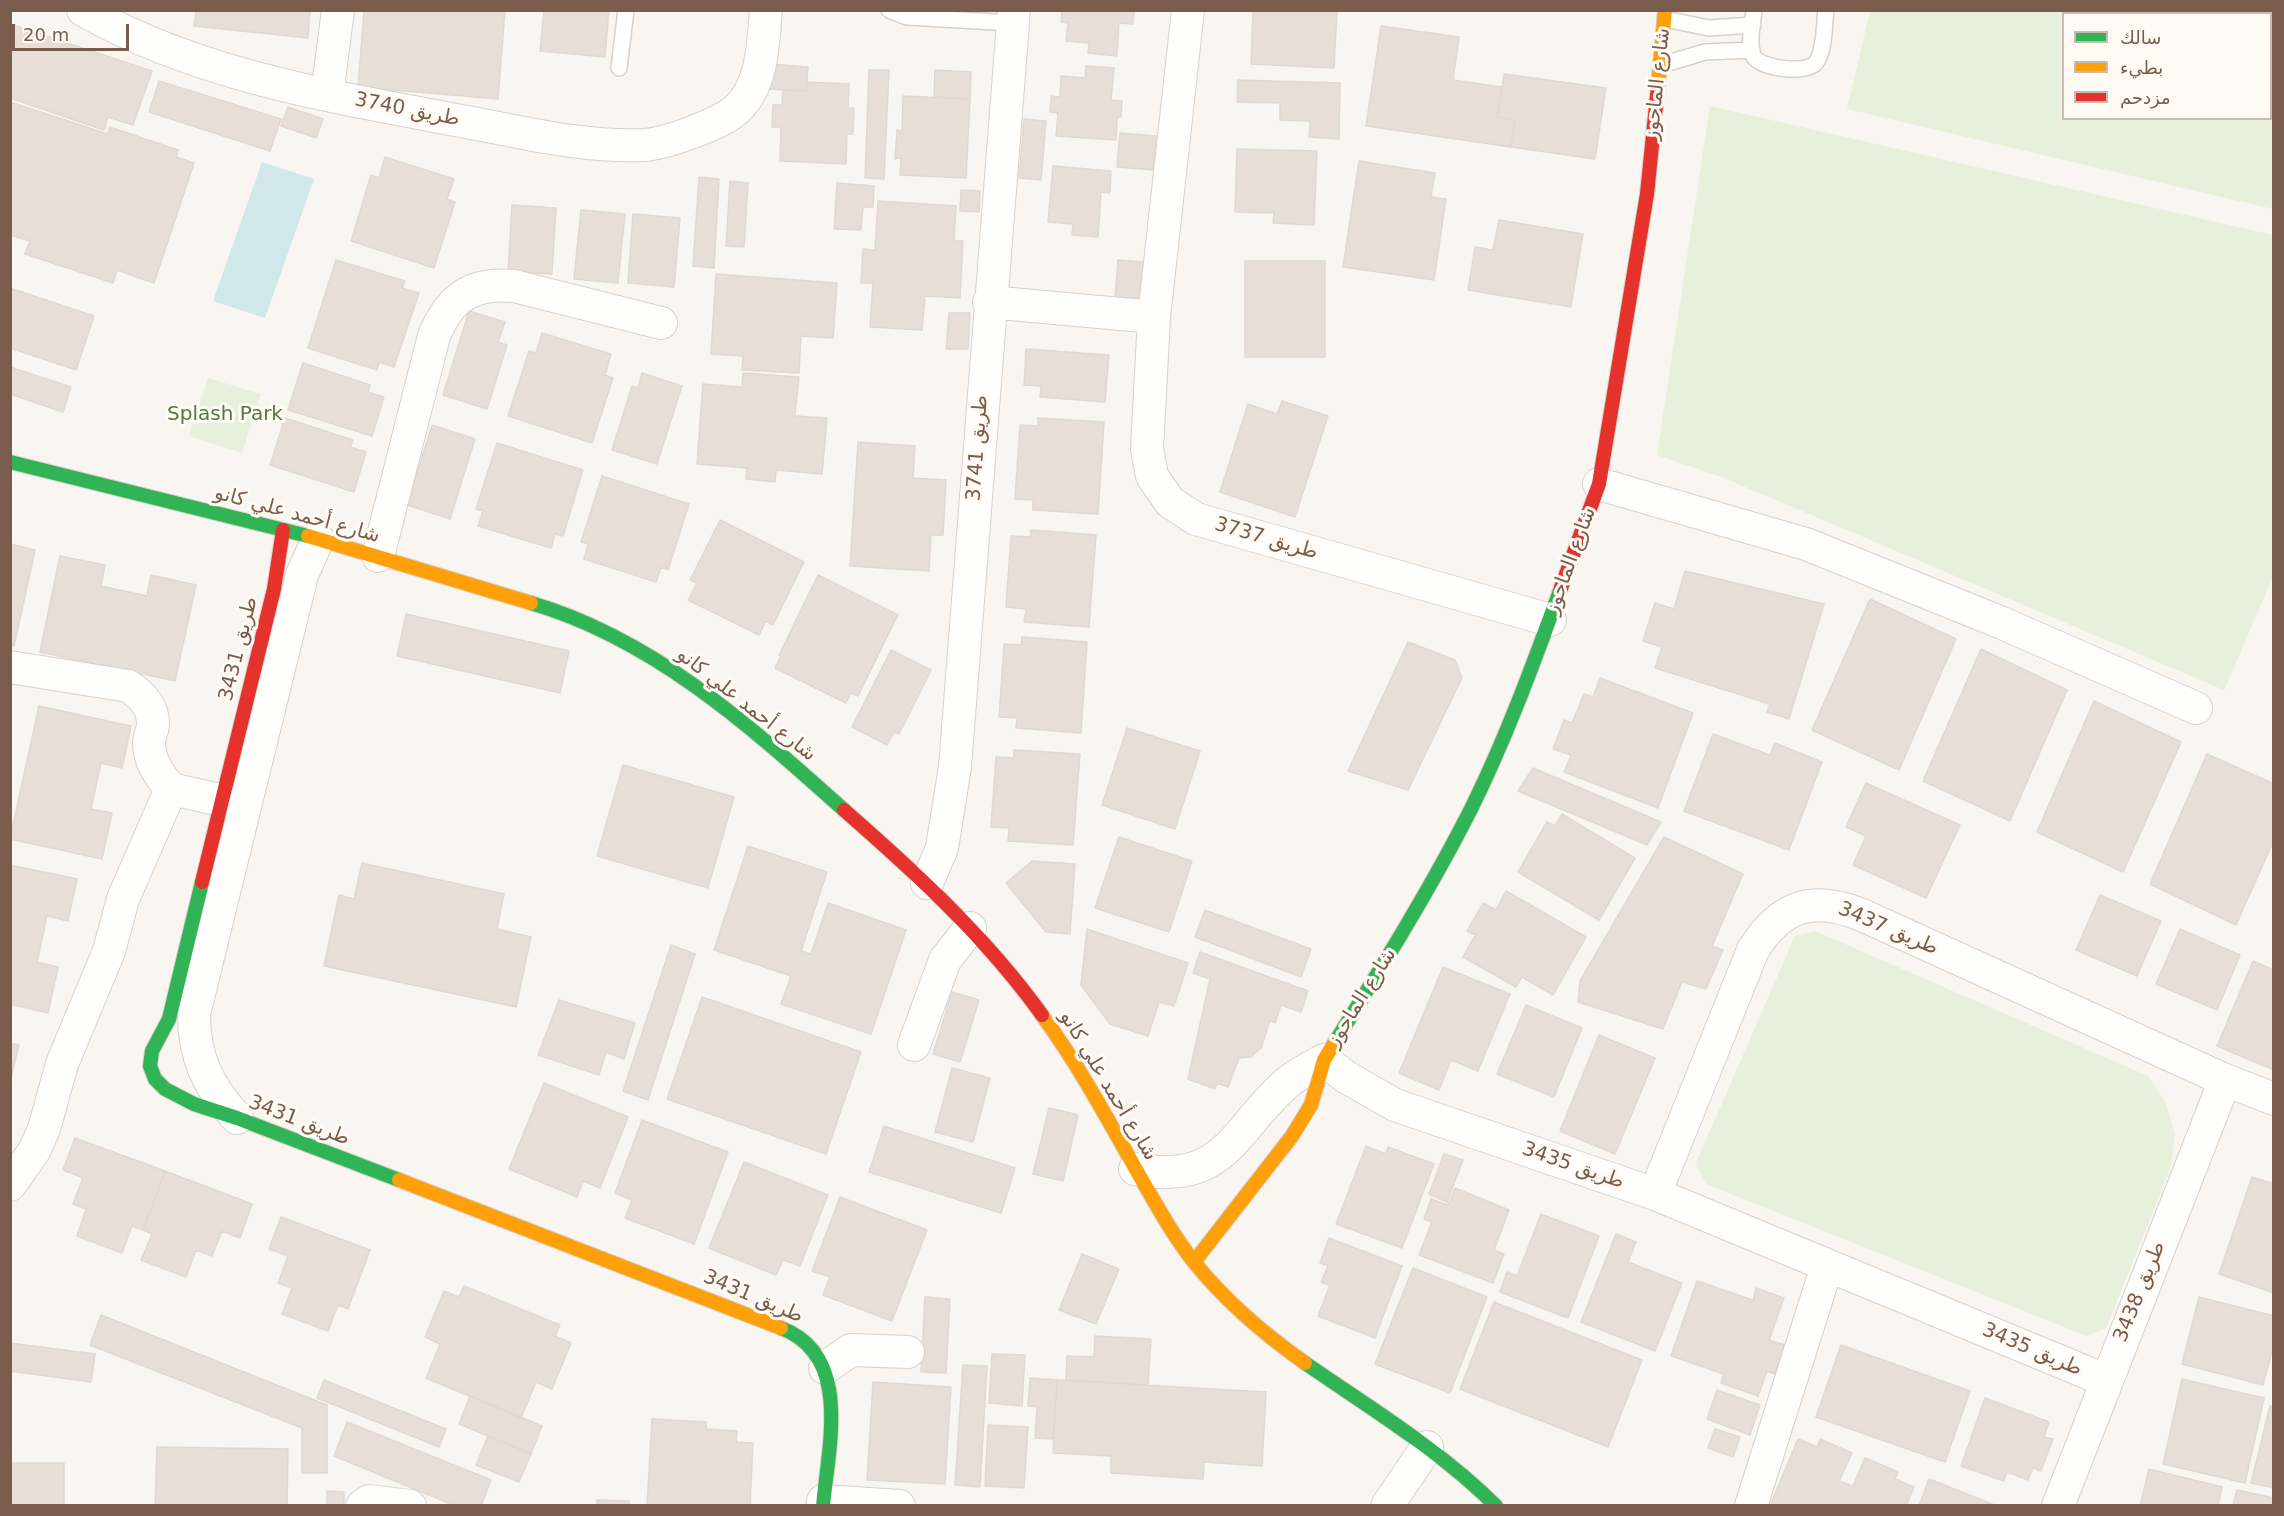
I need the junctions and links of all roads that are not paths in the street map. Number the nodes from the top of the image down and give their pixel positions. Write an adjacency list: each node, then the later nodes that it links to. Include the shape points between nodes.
1 (83, 10): 14 (street, طريق 3740, via 182,57)
2 (338, 10): 14 (street)
3 (626, 10): 13 (lane)
4 (766, 10): 14 (street, طريق 3740, via 758,70 750,90 736,109 673,141 620,145 552,138)
5 (889, 10): 9 (lane, via 908,17)
6 (1188, 10): 16 (street, طريق 3737)
7 (1826, 10): 11 (lane, via 1819,57 1810,68 1767,65 1754,57)
8 (1665, 15): 10 (lane, via 1709,28); 12 (street, شارع الماحوز)
9 (1014, 17): 15 (street, طريق 3741)
10 (1754, 18): 11 (lane)
11 (1752, 50): 12 (lane, via 1705,52)
12 (1661, 64): 19 (street, شارع الماحوز, via 1647,194)
13 (619, 68)
14 (327, 96)
15 (989, 302): 16 (street); 28 (street, طريق 3741, via 954,767 942,848)
16 (1154, 317): 23 (street, طريق 3737, via 1146,449 1152,476 1170,502 1196,519)
17 (661, 323): 22 (street, via 514,286 491,284 456,301 443,315 434,336)
18 (10, 462): 20 (street, شارع أحمد علي كانو)
19 (1599, 484): 23 (street, شارع الماحوز); 25 (street, via 1806,544 2002,623)
20 (283, 530): 21 (street, شارع أحمد علي كانو); 27 (street, طريق 3431, via 277,579)
21 (318, 539): 22 (street, شارع أحمد علي كانو); 27 (street, via 302,575)
22 (378, 556): 28 (street, شارع أحمد علي كانو, via 570,614 626,640 701,690 781,754)
23 (1550, 620): 32 (street, شارع الماحوز, via 1473,805 1429,889)
24 (10, 667): 26 (street, via 128,686 139,693 151,712 153,724 148,741 156,770)
25 (2196, 708)
26 (171, 789): 27 (street); 37 (street, via 123,899 109,951 62,1064 44,1129)
27 (232, 802): 30 (street)
28 (927, 883): 29 (street, شارع أحمد علي كانو)
29 (970, 928): 31 (street, via 945,960); 36 (street, شارع أحمد علي كانو, via 1031,999 1074,1058)
30 (187, 988): 35 (street, via 198,1058 220,1100); 35 (street, طريق 3431, via 152,1048 150,1059 155,1080 172,1095)
31 (914, 1045)
32 (1324, 1060): 36 (street, شارع الماحوز, via 1288,1082 1232,1145 1206,1163 1171,1173); 38 (street, طريق 3435, via 1370,1092 1412,1112); 39 (street, شارع الماحوز, via 1311,1105 1292,1136)
33 (2225, 1080): 34 (street, طريق 3437); 38 (street, طريق 3437, via 1862,915 1838,905 1812,904 1788,912 1767,928 1753,950); 43 (street, طريق 3438)
34 (2274, 1099)
35 (237, 1118): 42 (street, طريق 3431, via 780,1326 807,1342)
36 (1136, 1169): 39 (street, شارع أحمد علي كانو)
37 (10, 1185)
38 (1655, 1194): 40 (street, طريق 3435)
39 (1194, 1262): 44 (street, via 1272,1340)
40 (1827, 1266): 43 (street, طريق 3435); 51 (street)
41 (908, 1352): 42 (street, via 851,1350)
42 (825, 1368): 45 (street, طريق 3431, via 832,1399)
43 (2105, 1380): 52 (street, طريق 3438)
44 (1426, 1447): 49 (street); 50 (street, via 1471,1481)
45 (823, 1503): 48 (street)
46 (362, 1506): 47 (street, via 369,1501)
47 (410, 1506)
48 (899, 1506)
49 (1387, 1506)
50 (1496, 1506)
51 (1751, 1506)
52 (2058, 1506)

